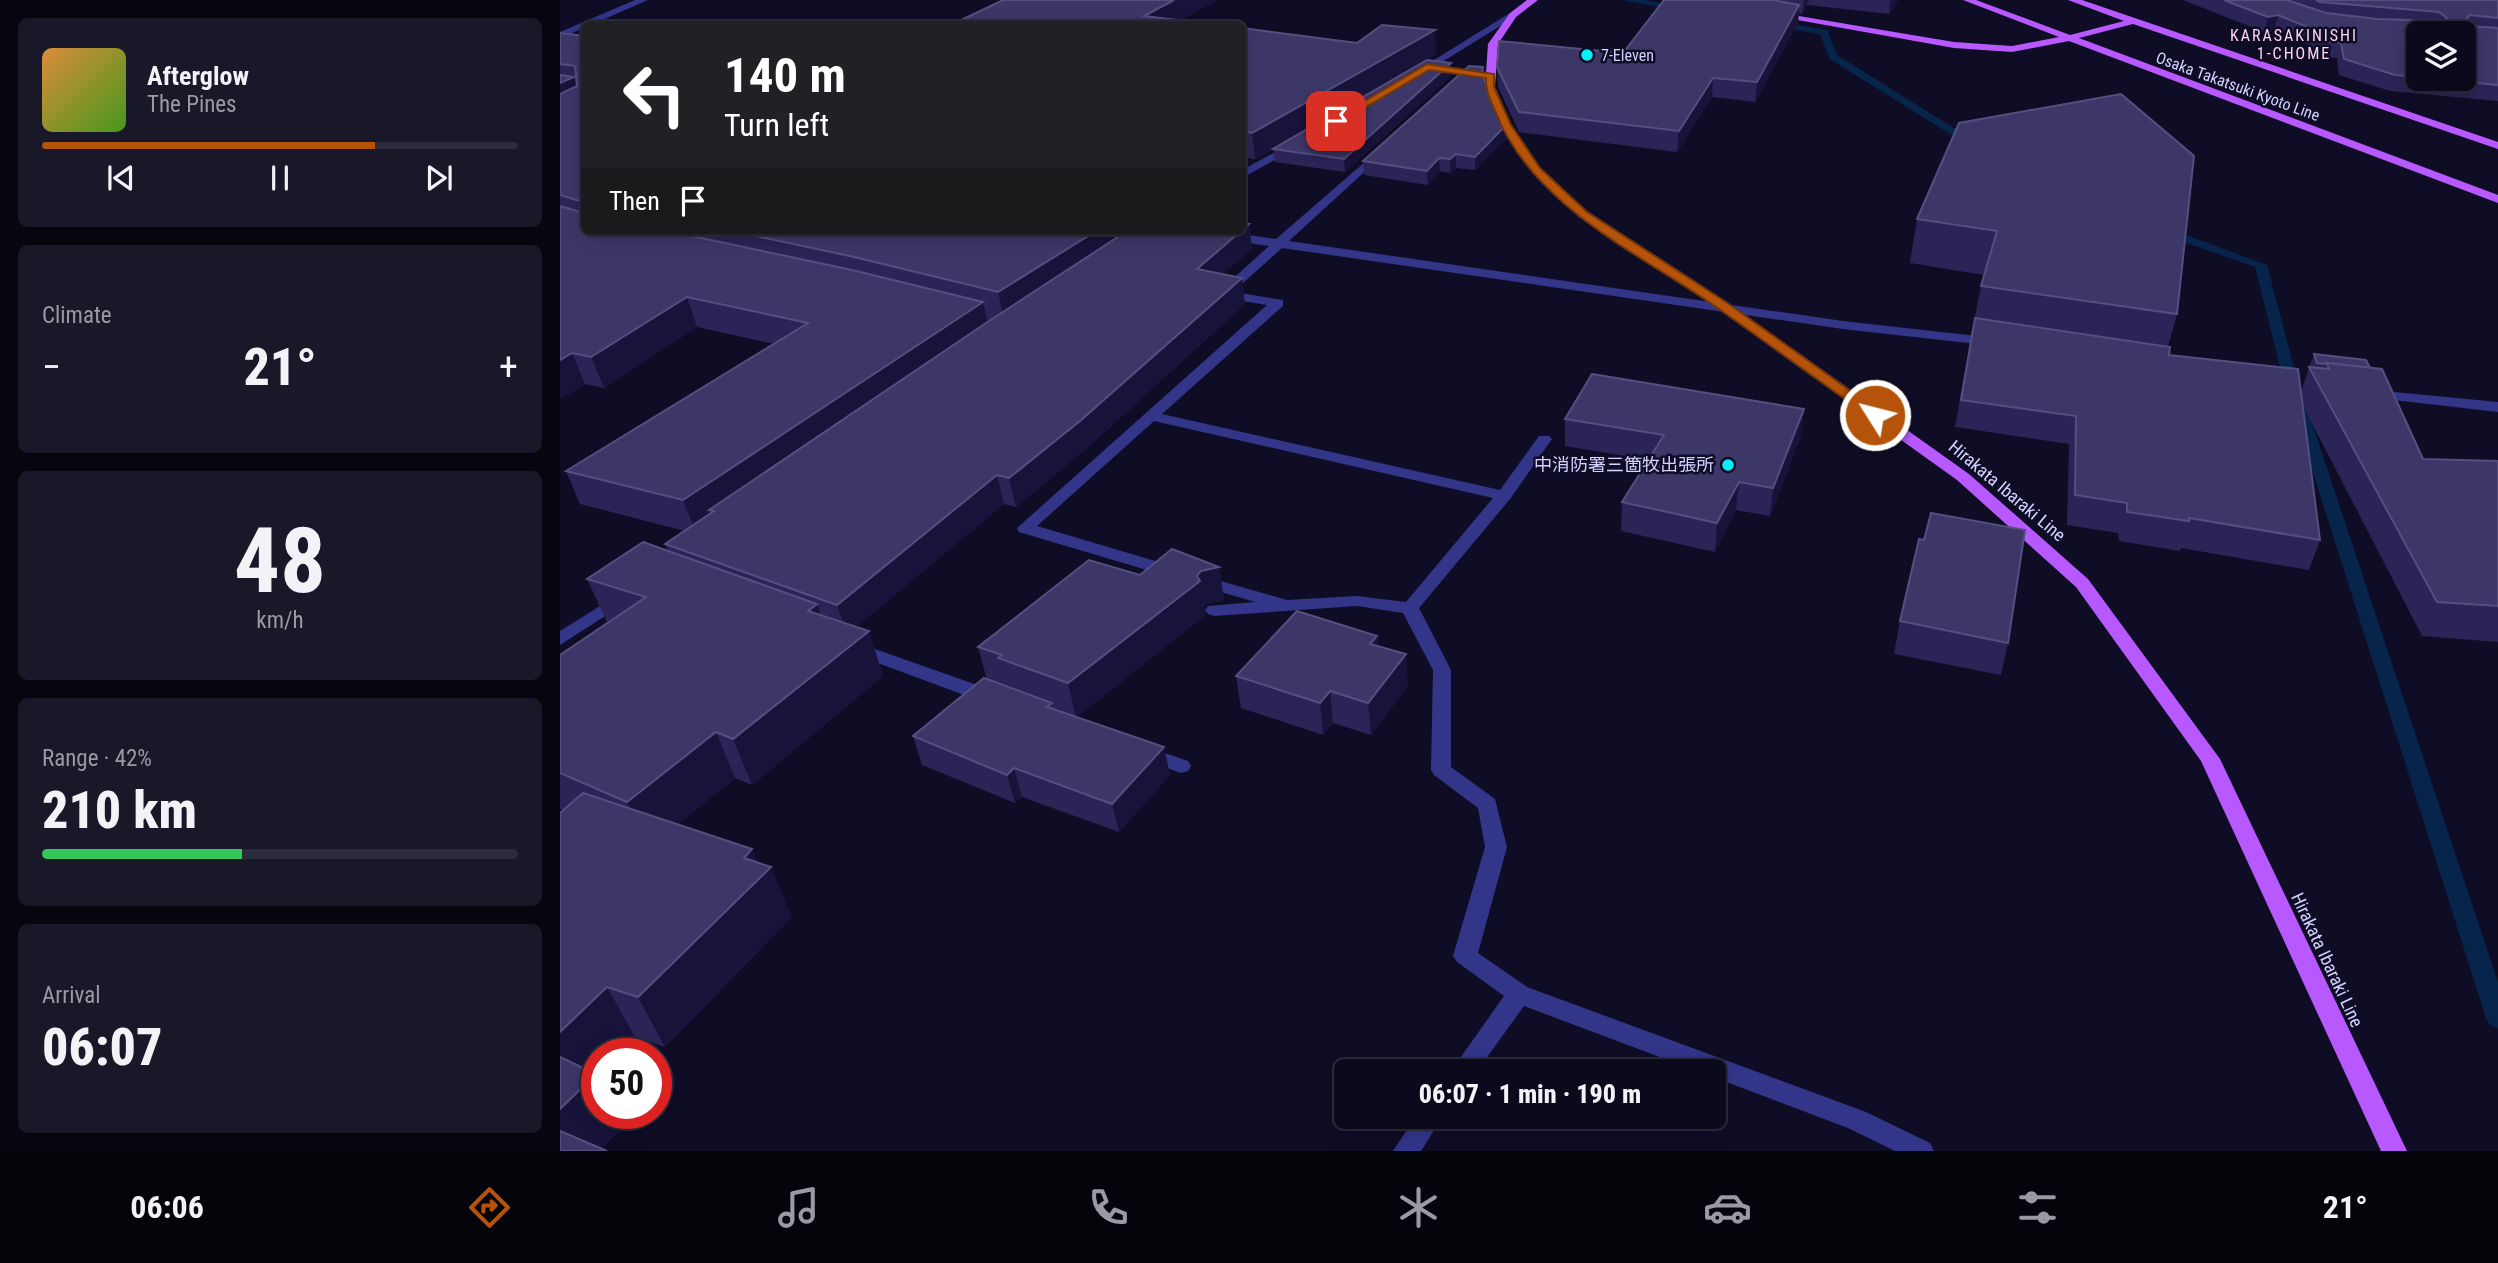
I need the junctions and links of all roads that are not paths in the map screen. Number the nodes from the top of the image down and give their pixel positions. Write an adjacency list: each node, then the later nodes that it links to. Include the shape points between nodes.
1 (643, 0): 7 (street)
2 (1533, 0): 6 (main road, Hirakata Ibaraki Line)
3 (1968, 0): 11 (main road, Osaka Takatsuki Kyoto Line)
4 (2073, 0): 8 (main road, Osaka Takatsuki Kyoto Line)
5 (1768, 13): 11 (main road, via 1954,45 2012,48)
6 (1513, 15): 12 (street); 14 (main road, Hirakata Ibaraki Line, via 1493,44)
7 (594, 21)
8 (2133, 22): 11 (main road); 19 (main road, Osaka Takatsuki Kyoto Line)
9 (581, 27): 10 (street)
10 (560, 35)
11 (2066, 39): 21 (main road, Osaka Takatsuki Kyoto Line)
12 (1427, 67): 13 (street); 15 (street)
13 (1466, 72): 14 (street); 16 (street)
14 (1490, 76): 24 (main road, Hirakata Ibaraki Line, via 1506,125 1536,170 1583,214)
15 (1404, 80)
16 (1456, 81)
17 (1301, 141): 20 (street)
18 (1387, 145): 23 (street)
19 (2498, 146)
20 (1246, 173)
21 (2498, 199)
22 (1220, 235): 23 (street)
23 (1280, 244): 24 (street); 28 (street, via 1223,294 1278,303)
24 (1722, 305): 25 (street); 45 (main road, Hirakata Ibaraki Line, via 1963,477 2082,583 2210,759)
25 (2007, 344)
26 (2354, 392): 27 (street)
27 (2498, 407)
28 (1151, 416): 30 (street); 32 (street, via 1025,528)
29 (1544, 439): 30 (street)
30 (1504, 496): 33 (street)
31 (634, 589): 35 (street)
32 (1287, 606): 33 (street, via 1357,601); 34 (street)
33 (1410, 608): 40 (street, via 1442,670 1441,770 1488,804 1496,847 1465,956)
34 (1214, 610)
35 (560, 639)
36 (838, 642): 37 (street)
37 (1008, 704)
38 (1133, 749): 39 (street)
39 (1181, 766)
40 (1519, 994): 41 (street); 44 (street, via 1857,1120)
41 (1473, 1059)
42 (1421, 1129): 43 (street)
43 (1406, 1151)
44 (1921, 1151)
45 (2393, 1151)

